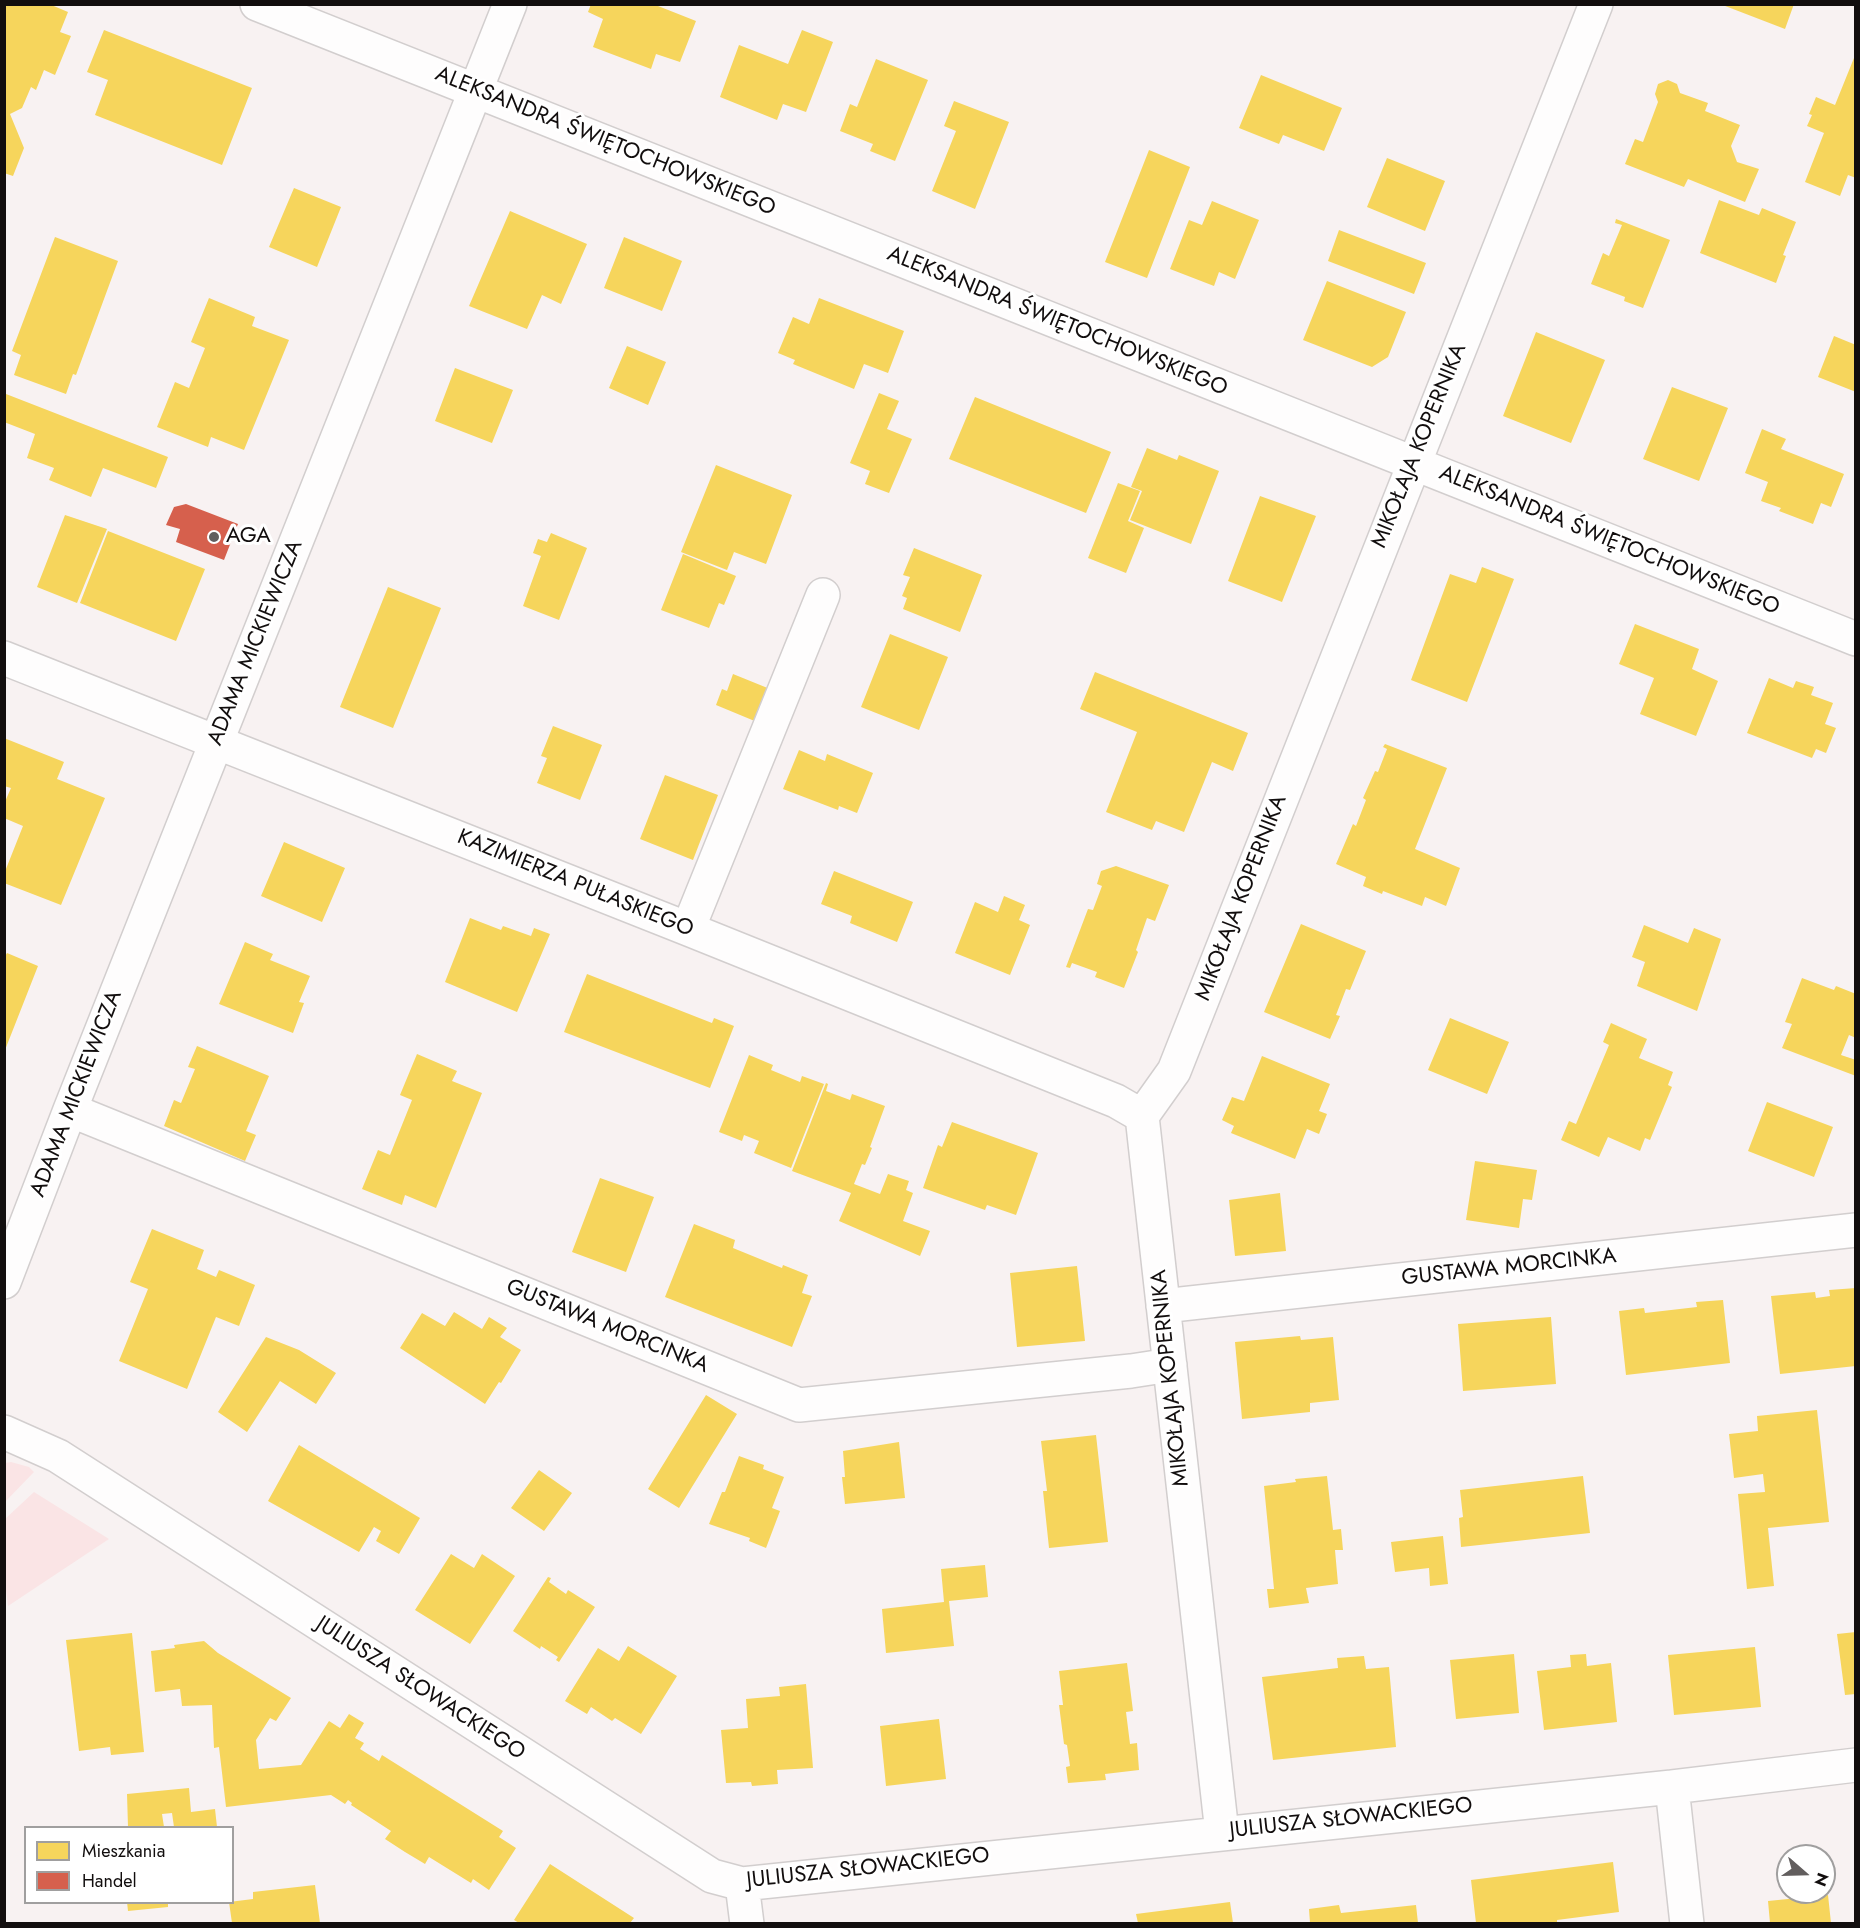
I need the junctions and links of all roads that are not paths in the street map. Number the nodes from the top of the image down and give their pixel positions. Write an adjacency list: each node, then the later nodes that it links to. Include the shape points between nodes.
1 (257, 4): 4 (street, ALEKSANDRA ŚWIĘTOCHOWSKIEGO)
2 (510, 4): 4 (street, ADAMA MICKIEWICZA)
3 (1596, 4): 5 (street, MIKOŁAJA KOPERNIKA)
4 (476, 91): 5 (street, ALEKSANDRA ŚWIĘTOCHOWSKIEGO); 9 (street, ADAMA MICKIEWICZA)
5 (1413, 463): 7 (street, ALEKSANDRA ŚWIĘTOCHOWSKIEGO); 12 (street, MIKOŁAJA KOPERNIKA, via 1174,1071)
6 (823, 595): 10 (street)
7 (1856, 639)
8 (4, 658): 9 (street, KAZIMIERZA PUŁASKIEGO)
9 (216, 743): 10 (street, KAZIMIERZA PUŁASKIEGO); 11 (street, ADAMA MICKIEWICZA)
10 (688, 929): 12 (street, KAZIMIERZA PUŁASKIEGO, via 1116,1101)
11 (70, 1110): 14 (street, ADAMA MICKIEWICZA); 16 (street, GUSTAWA MORCINKA, via 799,1405)
12 (1142, 1116): 15 (street, MIKOŁAJA KOPERNIKA)
13 (1852, 1223): 15 (street, GUSTAWA MORCINKA)
14 (4, 1282)
15 (1163, 1306): 16 (street, MIKOŁAJA KOPERNIKA)
16 (1170, 1365): 20 (street, MIKOŁAJA KOPERNIKA)
17 (4, 1432): 21 (street, JULIUSZA SŁOWACKIEGO, via 58,1456 712,1876)
18 (1856, 1766): 19 (street, JULIUSZA SŁOWACKIEGO)
19 (1672, 1786): 20 (street, JULIUSZA SŁOWACKIEGO); 23 (street)
20 (1222, 1833): 21 (street, JULIUSZA SŁOWACKIEGO)
21 (742, 1884): 22 (street)
22 (747, 1923)
23 (1687, 1923)

